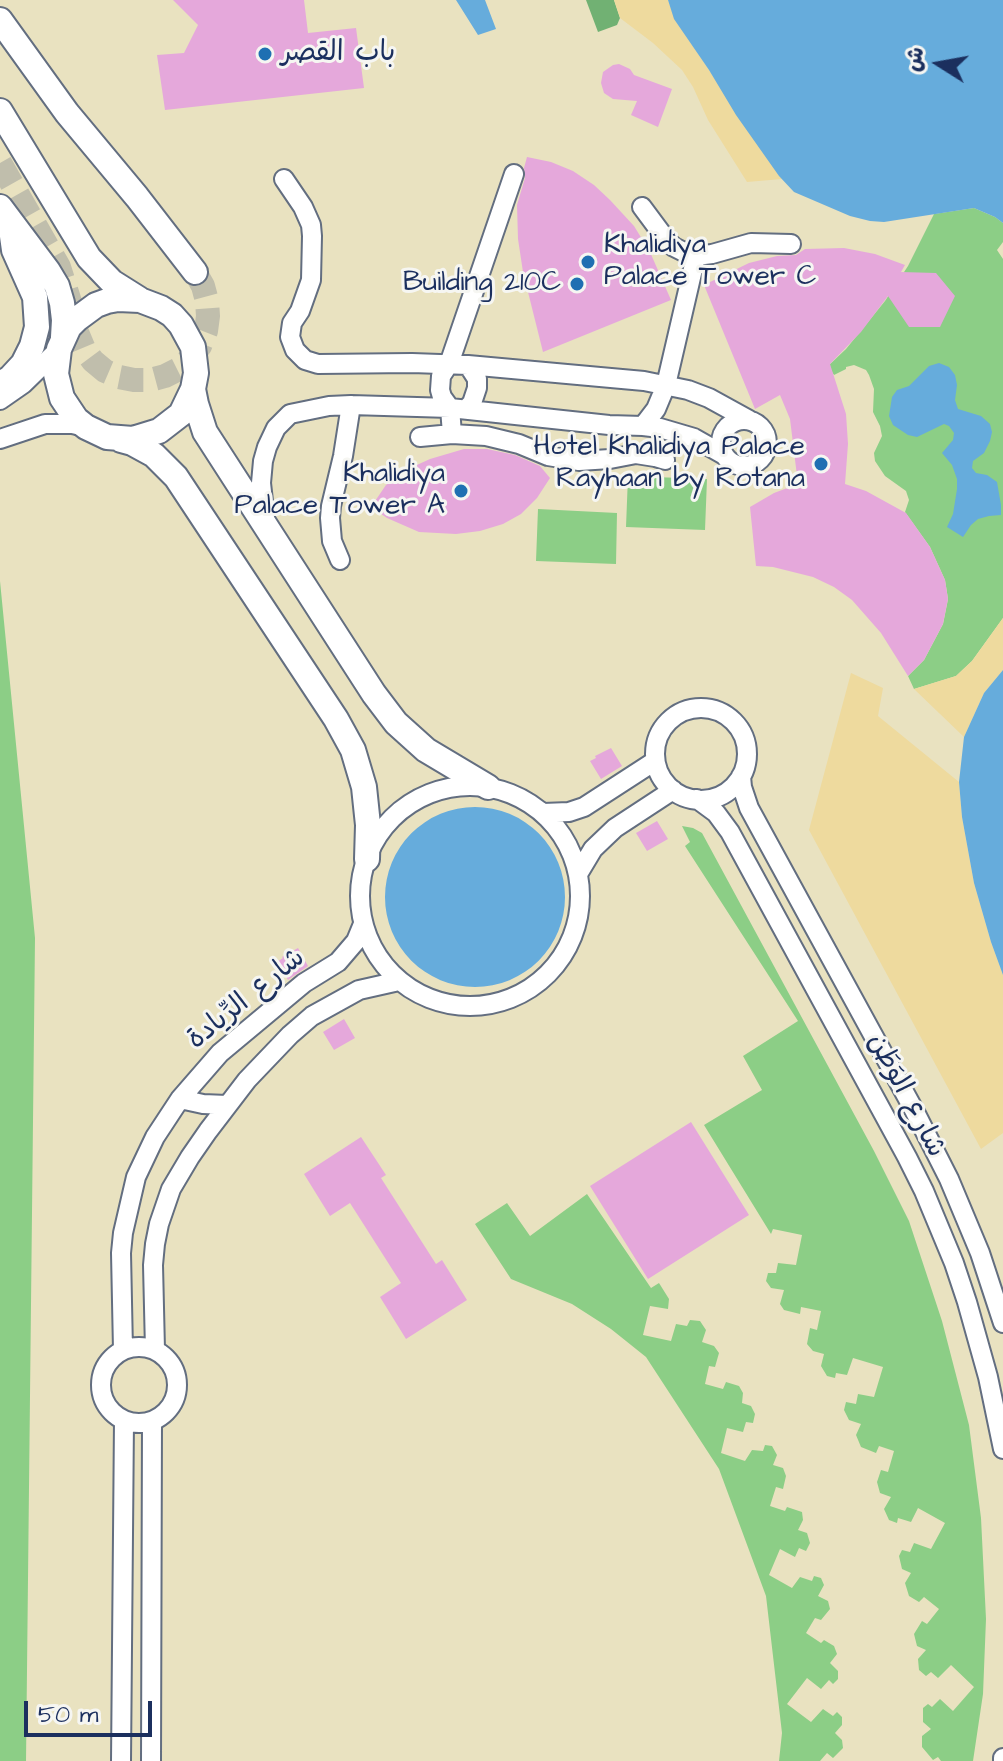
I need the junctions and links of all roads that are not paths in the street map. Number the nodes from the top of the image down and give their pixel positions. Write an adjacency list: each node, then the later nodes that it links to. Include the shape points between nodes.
1 (0, 20): 9 (street)
2 (0, 111): 10 (street, via 89,258)
3 (514, 174): 12 (street)
4 (284, 179): 12 (street, via 303,207 312,236 311,280 292,323 295,350 318,364)
5 (642, 207): 8 (street, via 674,247)
6 (5, 214): 11 (street, via 57,286 63,311); 13 (street, via 35,297 37,327 23,364)
7 (791, 244): 8 (street, via 751,243)
8 (696, 256): 14 (street)
9 (195, 272)
10 (140, 300): 11 (street, via 96,305 77,319); 15 (street, via 172,315 188,335 196,360)
11 (61, 343): 16 (street, via 23,384); 21 (street, via 56,374 62,398)
12 (459, 365): 14 (street); 18 (street, via 477,379 477,388 476,396); 18 (street, via 441,376 440,390)
13 (0, 384)
14 (666, 385): 19 (street, via 709,398); 20 (street, via 656,409)
15 (193, 389): 25 (street, via 181,414 159,431); 29 (street, via 205,432)
16 (0, 400)
17 (351, 405): 18 (street); 29 (street, via 290,414 276,428 261,483); 30 (street, via 330,518)
18 (458, 408): 20 (street); 22 (street)
19 (749, 420): 27 (street, via 733,421 723,432); 27 (street, via 766,434 764,456 744,466)
20 (634, 426): 26 (street); 27 (street, via 686,435)
21 (86, 427): 24 (street, via 45,424); 25 (street)
22 (452, 434): 23 (street); 26 (street, via 503,439 579,461)
23 (420, 437)
24 (0, 439)
25 (119, 440): 37 (street, via 154,455 176,477 336,719 364,787)
26 (626, 455): 28 (street)
27 (724, 455)
28 (665, 460)
29 (267, 526): 33 (street, via 396,723 426,750)
30 (340, 560)
31 (655, 761): 32 (street, via 656,742 666,723 686,710 710,708 739,729 746,752); 34 (street); 36 (street, via 584,807)
32 (741, 776): 35 (street, via 722,794); 43 (street, شارع الوَطَن, via 754,819 949,1179)
33 (488, 787): 36 (street, via 508,792); 37 (street, via 445,789 415,801 389,821)
34 (673, 790): 35 (street); 38 (street, via 615,828)
35 (697, 799): 48 (street, شارع الوَطَن, via 730,832 924,1191 967,1302)
36 (543, 813): 38 (street, via 571,851)
37 (367, 859): 39 (street, via 361,891)
38 (578, 874): 40 (street, via 579,907 572,939 547,976 529,990 492,1005 452,1006)
39 (363, 924): 40 (street, via 377,955); 41 (street, شارع الرِّيادة, via 338,962 241,1034)
40 (399, 981): 42 (street, شارع الرِّيادة, via 359,990 321,1010)
41 (180, 1099): 42 (street); 44 (street, شارع الرِّيادة, via 142,1160 130,1195 121,1253)
42 (227, 1105): 45 (street, شارع الرِّيادة, via 180,1173 159,1224 153,1265)
43 (1003, 1323)
44 (123, 1350): 45 (street); 46 (street, via 108,1362 101,1390 109,1408)
45 (155, 1350): 47 (street, via 173,1366 177,1386 171,1405)
46 (124, 1420): 47 (street); 49 (street)
47 (152, 1421): 50 (street)
48 (1003, 1449)
49 (121, 1761)
50 (151, 1761)

